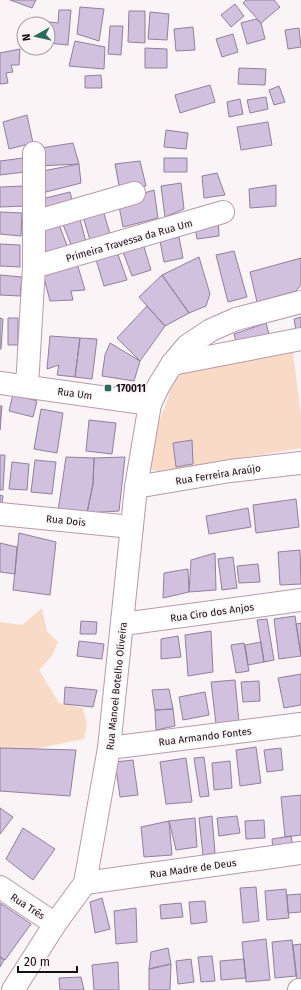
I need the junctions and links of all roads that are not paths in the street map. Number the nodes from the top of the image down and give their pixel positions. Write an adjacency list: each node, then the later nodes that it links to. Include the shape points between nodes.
1 (34, 153): 4 (street)
2 (134, 193): 4 (street)
3 (223, 212): 5 (street, Primeira Travessa da Rua Um)
4 (34, 222): 5 (street)
5 (34, 268): 10 (street)
6 (301, 302): 8 (street, Rua Manoel Botelho Oliveira, via 236,319 210,330 187,346)
7 (301, 339): 8 (street)
8 (172, 364): 11 (street, Rua Manoel Botelho Oliveira, via 158,385)
9 (0, 383): 10 (street, Rua Um)
10 (27, 386): 11 (street, Rua Um)
11 (150, 404): 13 (street, Rua Manoel Botelho Oliveira)
12 (301, 463): 13 (street, Rua Ferreira Araújo, via 230,471)
13 (136, 487): 15 (street, Rua Manoel Botelho Oliveira)
14 (0, 514): 15 (street, Rua Dois)
15 (132, 527): 17 (street, Rua Manoel Botelho Oliveira)
16 (301, 600): 17 (street, Rua Ciro dos Anjos)
17 (123, 624): 19 (street, Rua Manoel Botelho Oliveira)
18 (301, 724): 19 (street, Rua Armando Fontes)
19 (109, 748): 21 (street, Rua Manoel Botelho Oliveira)
20 (301, 853): 21 (street, Rua Madre de Deus)
21 (85, 883): 23 (street)
22 (0, 887): 23 (street, Rua Três)
23 (56, 924): 24 (street)
24 (13, 990)

